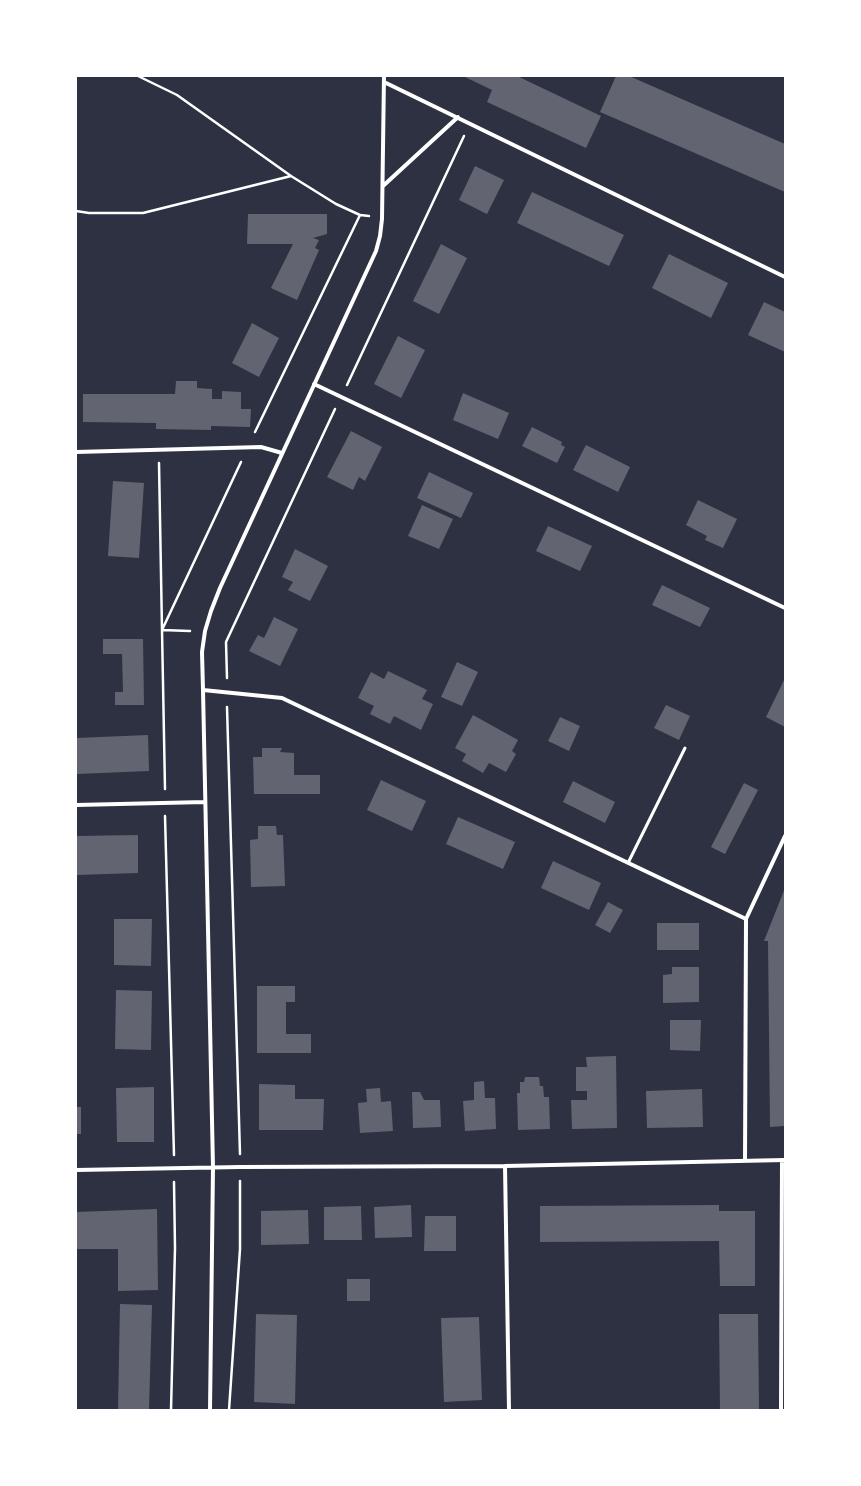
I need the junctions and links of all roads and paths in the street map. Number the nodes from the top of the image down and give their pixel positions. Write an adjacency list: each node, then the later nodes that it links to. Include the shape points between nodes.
1 (138, 76): 6 (path, via 177,95)
2 (384, 76): 3 (street)
3 (384, 82): 4 (street); 7 (street)
4 (458, 117): 5 (street); 7 (street)
5 (471, 123): 10 (street); 12 (path)
6 (291, 176): 8 (path, via 143,213); 9 (path, via 336,204 360,215)
7 (383, 186): 9 (street)
8 (76, 211)
9 (382, 219): 11 (street, via 376,251)
10 (785, 277)
11 (314, 384): 12 (street); 15 (street)
12 (341, 397): 16 (street); 19 (path, via 226,642)
13 (159, 449): 14 (street); 15 (street, via 261,447); 17 (path, via 162,630)
14 (76, 452)
15 (282, 453): 17 (street, via 220,588)
16 (785, 608)
17 (205, 632): 18 (street, via 202,652)
18 (203, 690): 19 (street); 21 (street)
19 (227, 691): 24 (street, via 282,698); 30 (path)
20 (685, 748): 24 (lane)
21 (205, 802): 22 (street); 32 (street)
22 (76, 805)
23 (785, 836): 25 (street)
24 (628, 863): 25 (street)
25 (746, 919): 28 (street)
26 (174, 1155): 31 (path)
27 (784, 1160): 28 (street); 38 (street)
28 (745, 1161): 29 (street)
29 (505, 1166): 30 (street); 37 (street)
30 (240, 1167): 32 (street); 36 (path, via 240,1249)
31 (174, 1168): 32 (street); 33 (street); 34 (path)
32 (213, 1168): 35 (street)
33 (76, 1170)
34 (171, 1410)
35 (210, 1410)
36 (229, 1410)
37 (508, 1410)
38 (781, 1410)

